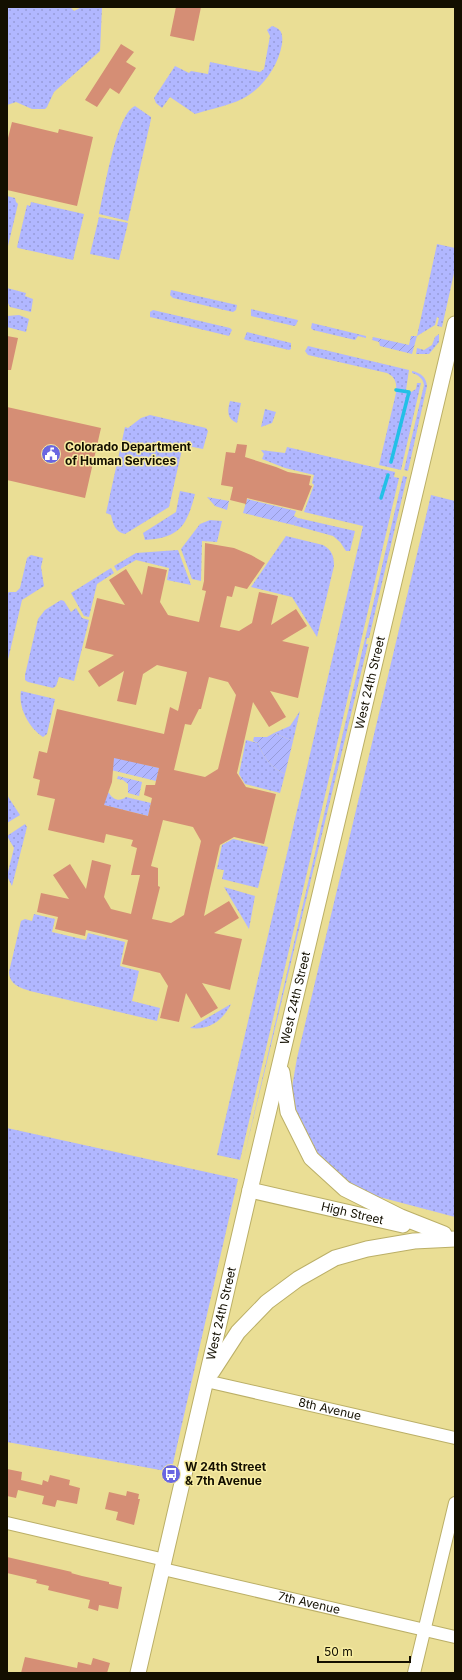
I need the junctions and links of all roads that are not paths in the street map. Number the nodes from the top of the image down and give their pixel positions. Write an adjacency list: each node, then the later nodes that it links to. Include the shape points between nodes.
1 (455, 324): 2 (street, West 24th Street)
2 (281, 1064): 3 (street, West 24th Street); 4 (street, via 288,1112 311,1158 345,1189 401,1217)
3 (250, 1190): 4 (street, High Street); 5 (street, West 24th Street)
4 (451, 1236): 5 (street, via 367,1249 336,1258 298,1279 267,1302 238,1332)
5 (206, 1381): 6 (street, 8th Avenue); 9 (street, West 24th Street)
6 (455, 1438)
7 (455, 1503): 10 (street)
8 (7, 1523): 9 (street, 7th Avenue)
9 (164, 1565): 10 (street, 7th Avenue); 12 (street, West 24th Street)
10 (424, 1629): 11 (street, 7th Avenue); 13 (street)
11 (455, 1637)
12 (138, 1673)
13 (414, 1673)

